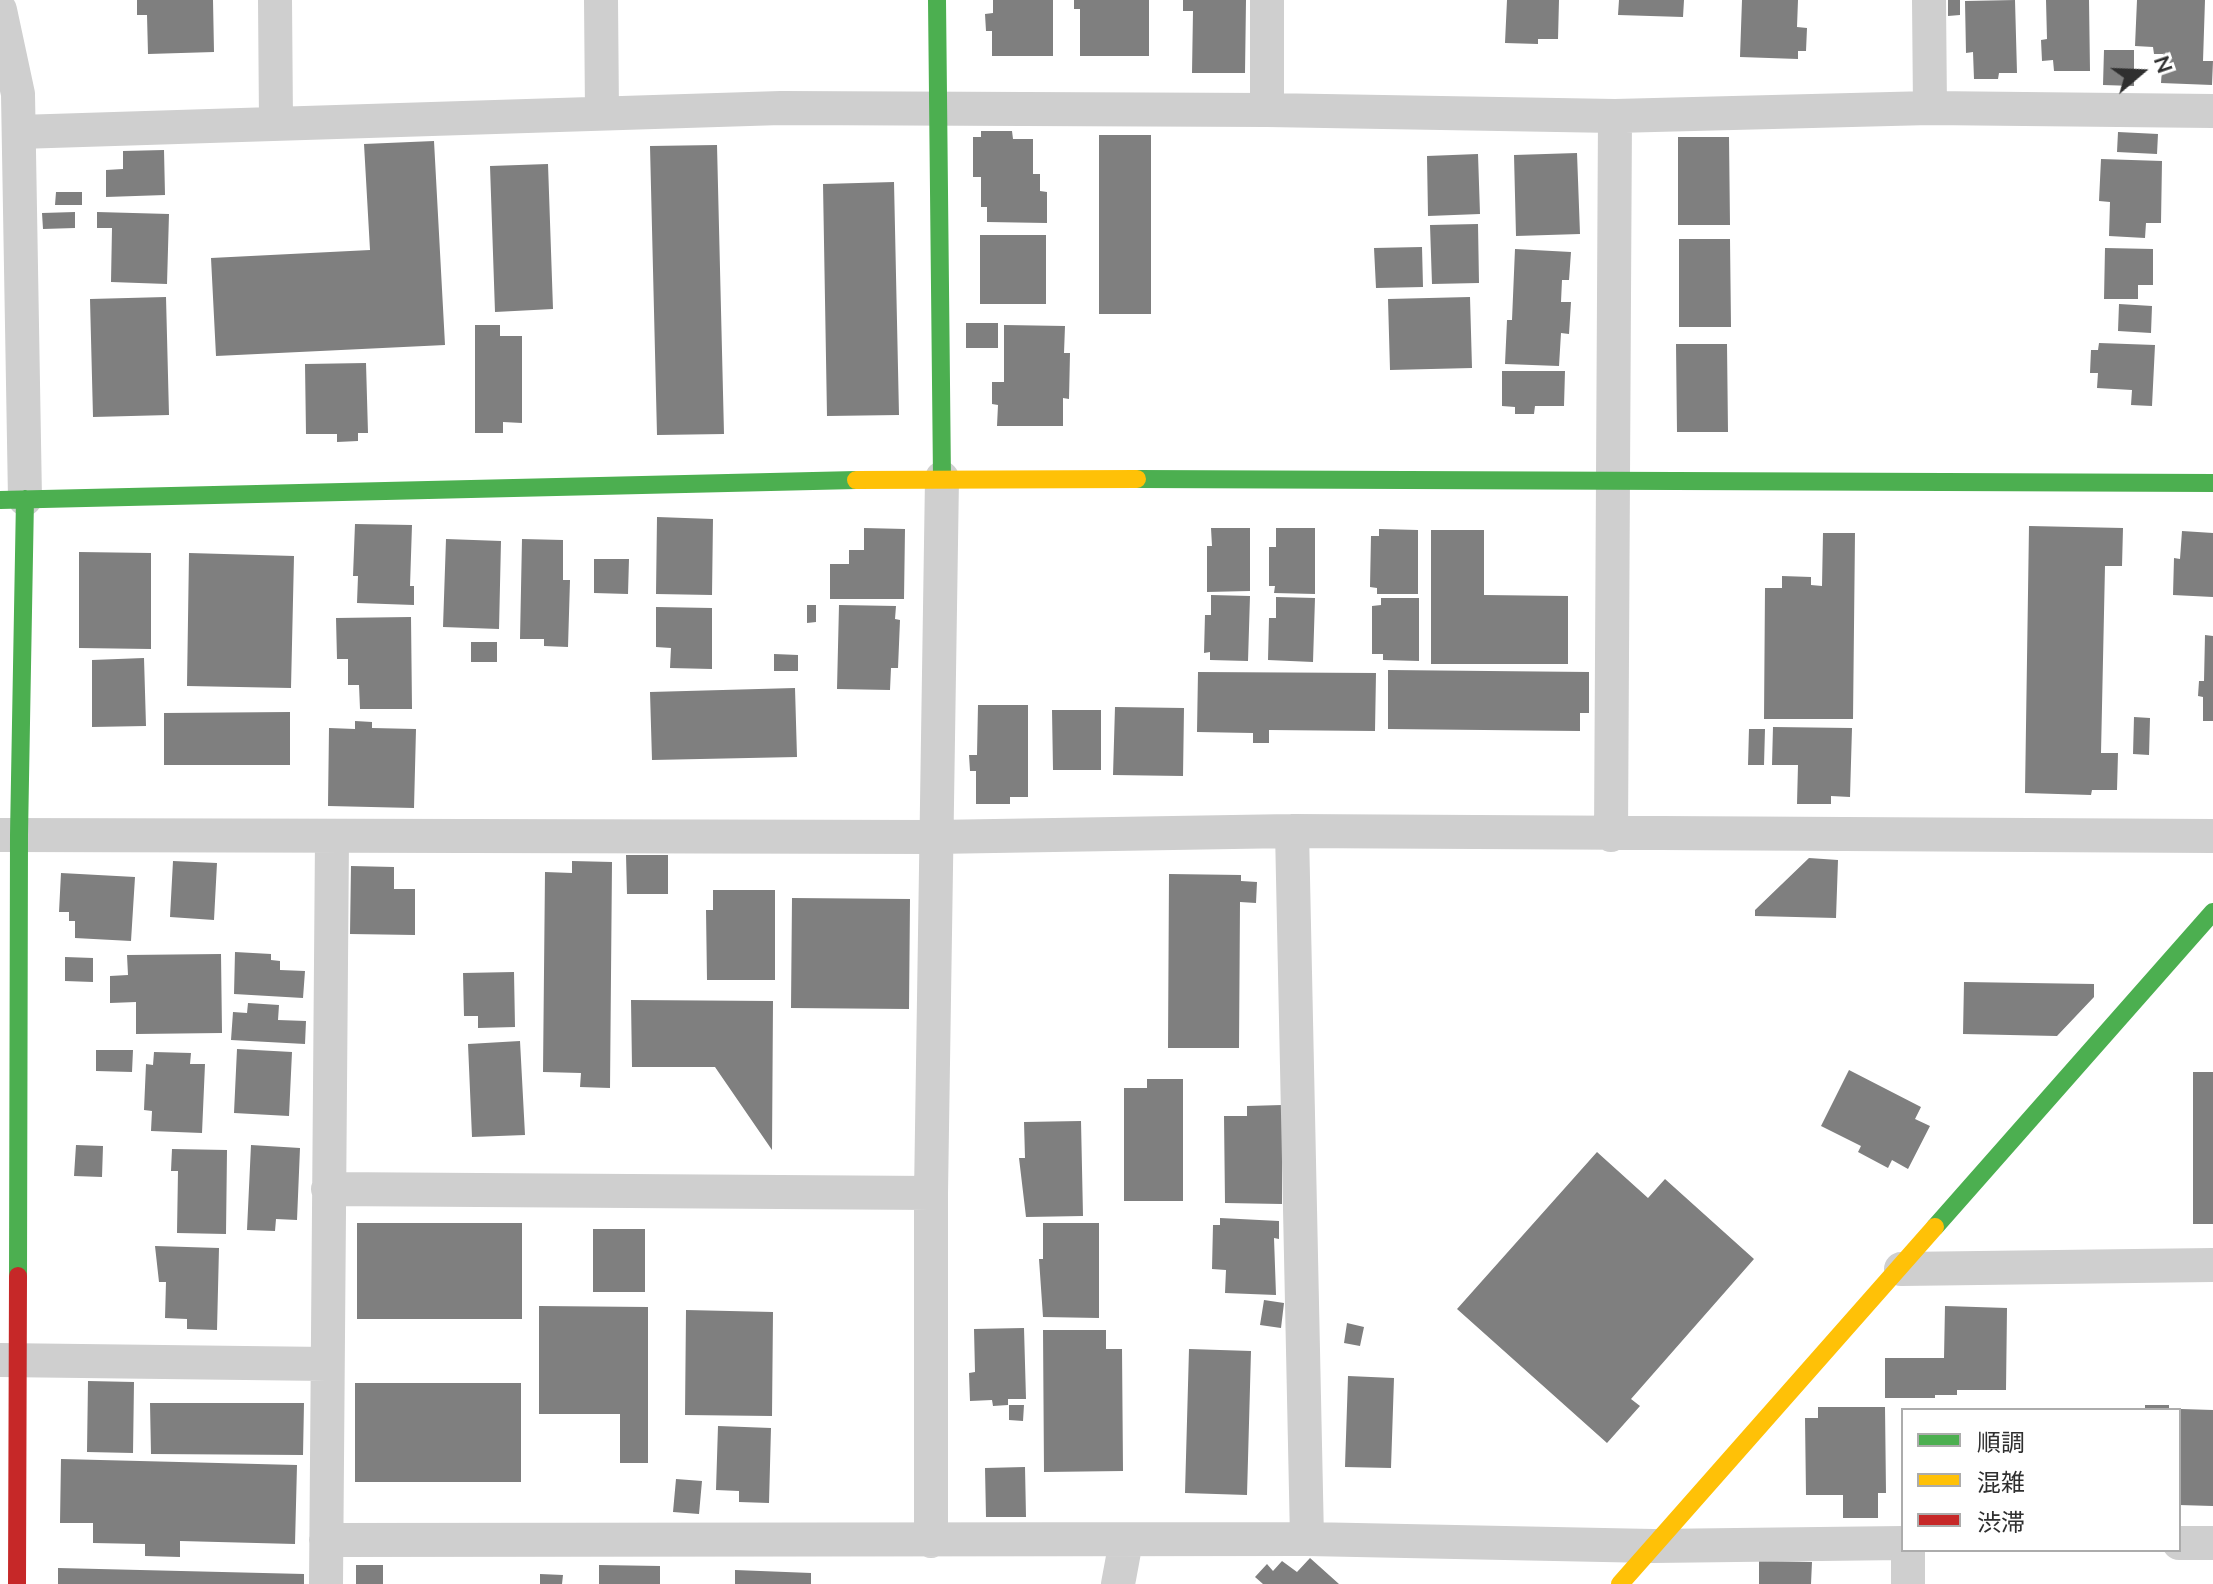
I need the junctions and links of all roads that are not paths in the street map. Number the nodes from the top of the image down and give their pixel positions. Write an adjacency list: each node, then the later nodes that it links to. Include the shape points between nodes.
1 (275, 0): 13 (street)
2 (601, 0): 11 (street)
3 (937, 0): 8 (street)
4 (1267, 0): 9 (street)
5 (1929, 0): 7 (street)
6 (0, 10): 14 (street, via 18,94)
7 (1930, 108): 10 (street); 12 (street)
8 (936, 109): 9 (street); 11 (street); 15 (street)
9 (1267, 110): 12 (street)
10 (2213, 111)
11 (602, 112): 13 (street)
12 (1615, 116): 16 (street)
13 (276, 121): 14 (street)
14 (19, 132): 18 (street)
15 (942, 478): 16 (street); 18 (street); 23 (street)
16 (1616, 478): 17 (street); 21 (street)
17 (2213, 483)
18 (12, 499): 20 (street)
19 (1292, 831): 21 (street); 23 (street); 32 (street)
20 (9, 835): 24 (street); 30 (street)
21 (1611, 835): 22 (street)
22 (2213, 836)
23 (935, 837): 24 (street); 27 (street)
24 (332, 838): 26 (street)
25 (2213, 912): 29 (street)
26 (328, 1189): 27 (street); 31 (street)
27 (931, 1193): 34 (street)
28 (2213, 1265): 29 (street)
29 (1901, 1269): 39 (street)
30 (9, 1360): 31 (street); 41 (street)
31 (327, 1364): 33 (street)
32 (1307, 1539): 35 (street); 39 (street)
33 (326, 1540): 34 (street); 42 (street)
34 (931, 1541): 35 (street)
35 (1126, 1541): 43 (street)
36 (1901, 1543): 39 (street)
37 (2181, 1543): 38 (street)
38 (2213, 1543)
39 (1653, 1546): 44 (street)
40 (1908, 1552): 45 (street)
41 (17, 1584)
42 (326, 1584)
43 (1118, 1584)
44 (1620, 1584)
45 (1908, 1584)

